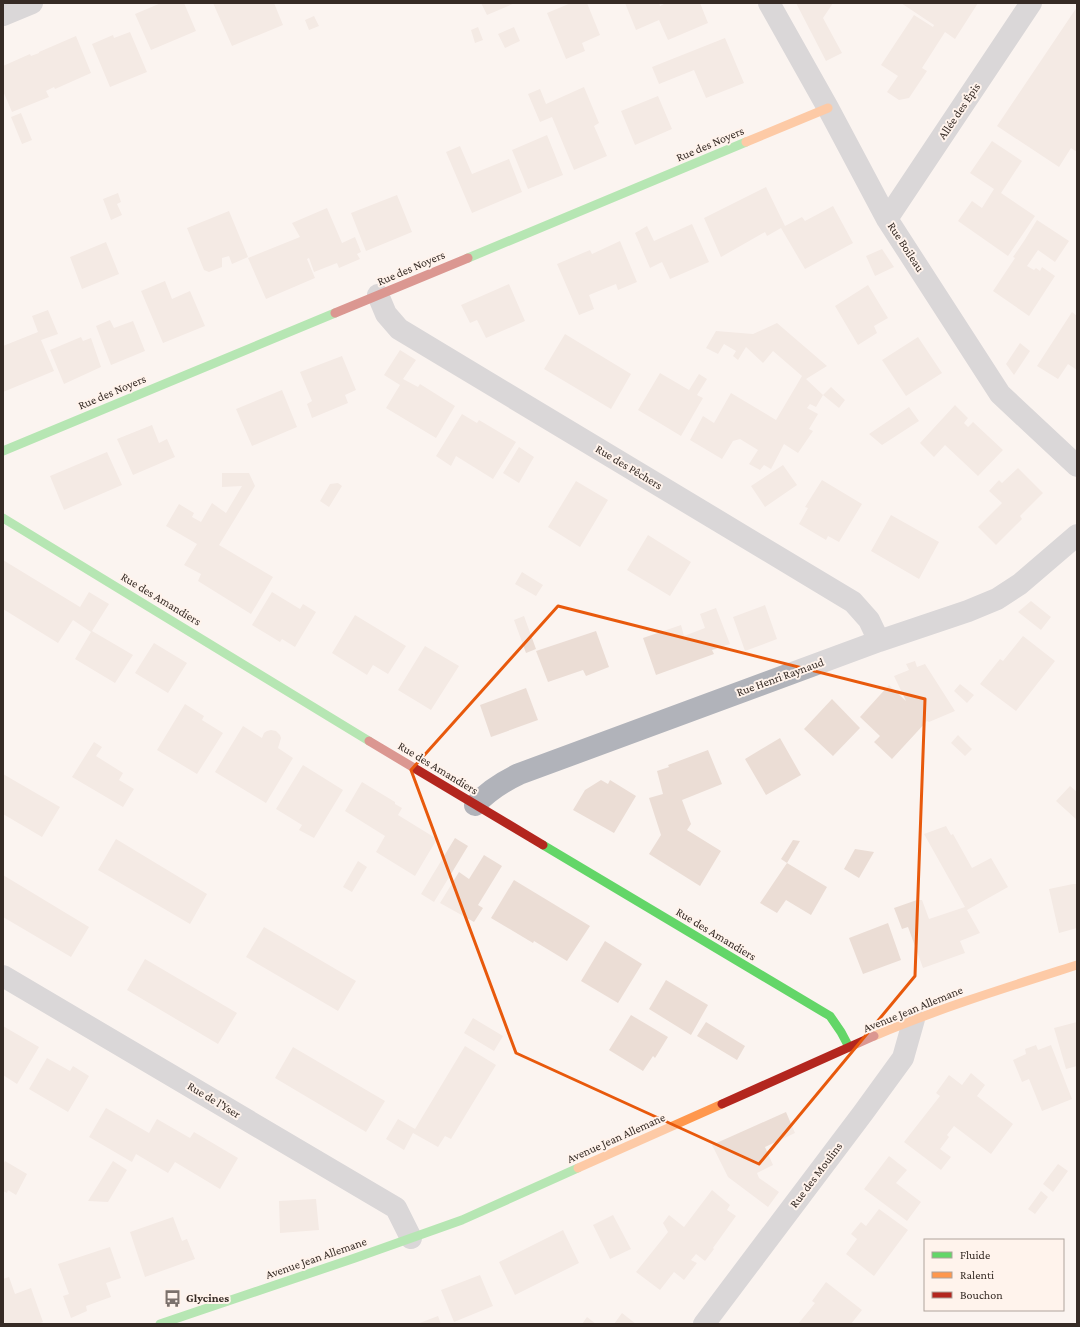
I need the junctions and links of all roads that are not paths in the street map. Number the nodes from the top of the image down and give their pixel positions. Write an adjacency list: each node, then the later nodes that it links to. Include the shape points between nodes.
1 (32, 3): 4 (street)
2 (769, 3): 5 (street, Rue Boileau)
3 (1031, 3): 6 (street, Allée des Épis)
4 (3, 15)
5 (828, 108): 6 (street, Rue Boileau); 7 (street, Rue des Noyers)
6 (888, 220): 9 (street, Rue Boileau, via 1000,394)
7 (378, 295): 8 (street, Rue des Noyers); 12 (street, Rue des Pêchers, via 386,314 399,329 853,602 869,620)
8 (3, 450)
9 (1077, 466)
10 (3, 518): 13 (street, Rue des Amandiers)
11 (1077, 535): 12 (street, Rue Henri Raynaud, via 1020,584 997,599)
12 (879, 641): 13 (street, Rue Henri Raynaud, via 519,774 500,783)
13 (475, 805): 17 (street, Rue des Amandiers, via 830,1016)
14 (1077, 965): 16 (street, Avenue Jean Allemane)
15 (3, 976): 18 (street, Rue de l'Yser, via 396,1208)
16 (914, 1019): 17 (street, Avenue Jean Allemane); 20 (street, Rue des Moulins, via 903,1058)
17 (849, 1047): 18 (street, Avenue Jean Allemane, via 462,1220)
18 (411, 1238): 19 (street, Avenue Jean Allemane)
19 (160, 1324)
20 (704, 1324)

